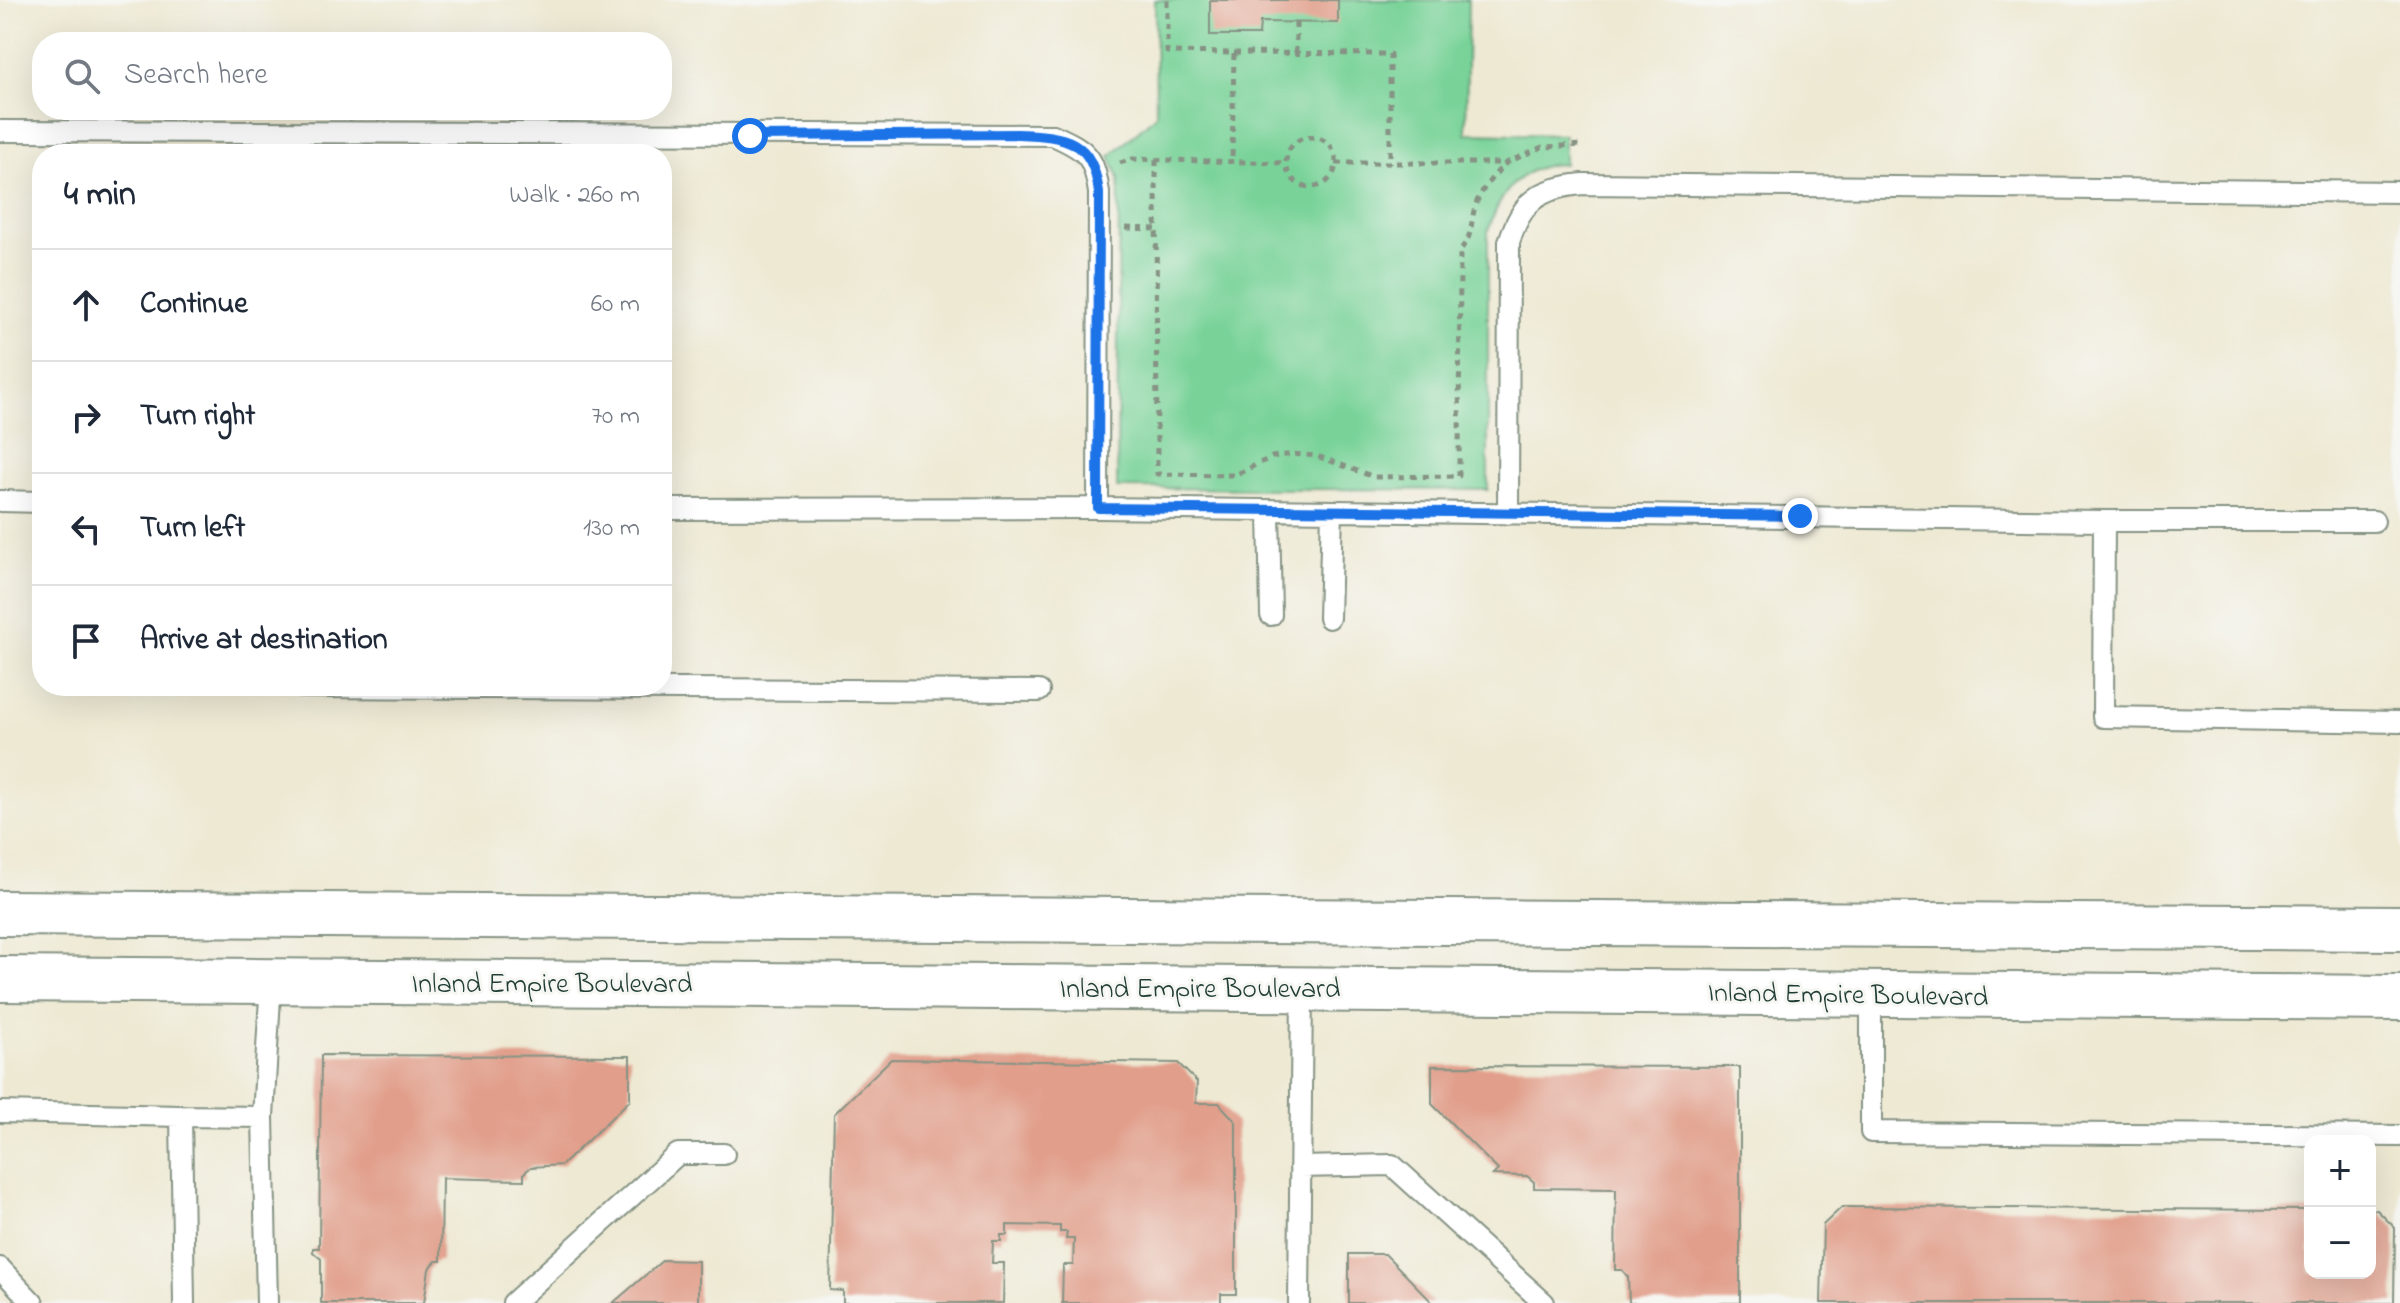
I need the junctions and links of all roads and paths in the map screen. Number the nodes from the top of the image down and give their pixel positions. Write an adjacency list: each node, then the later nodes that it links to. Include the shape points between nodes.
1 (1167, 0): 3 (path, via 1167,52)
2 (1296, 23): 4 (path)
3 (1234, 53): 4 (path); 8 (path)
4 (1296, 53): 11 (path, via 1390,54)
5 (0, 131): 13 (lane, via 1053,135 1080,147)
6 (1583, 145): 12 (path, via 1542,147)
7 (1156, 160): 8 (path); 12 (path, via 1157,474 1235,475 1272,457 1293,454 1317,456 1374,477 1459,476 1460,250 1471,237 1477,202); 13 (path, via 1132,159)
8 (1232, 161): 9 (path)
9 (1287, 163): 10 (path, via 1299,184 1315,186 1330,178); 10 (path, via 1290,148 1308,137 1328,143)
10 (1336, 163): 11 (path)
11 (1390, 163): 12 (path)
12 (1506, 163)
13 (1096, 171): 17 (lane)
14 (2400, 192): 21 (lane, via 1553,187 1517,218 1509,242)
15 (0, 501): 16 (lane)
16 (32, 502)
17 (1098, 508): 18 (lane); 19 (lane)
18 (672, 509)
19 (1269, 511): 20 (lane); 24 (lane)
20 (1332, 511): 21 (lane); 25 (lane)
21 (1508, 514): 22 (lane)
22 (2104, 521): 23 (lane); 28 (lane, via 2103,717)
23 (2374, 521)
24 (1271, 615)
25 (1329, 618)
26 (672, 689): 27 (lane)
27 (1039, 691)
28 (2400, 722)
29 (0, 913): 30 (main road)
30 (2400, 928)
31 (0, 979): 32 (main road, Inland Empire Boulevard)
32 (271, 980): 33 (main road, Inland Empire Boulevard); 38 (lane)
33 (1302, 988): 34 (main road, Inland Empire Boulevard); 41 (lane)
34 (1871, 993): 35 (main road, Inland Empire Boulevard); 39 (lane, via 1871,1132)
35 (2400, 998)
36 (0, 1112): 37 (lane)
37 (181, 1116): 38 (lane); 44 (lane)
38 (263, 1117): 45 (lane)
39 (2400, 1136)
40 (724, 1154): 46 (lane, via 678,1154)
41 (1300, 1167): 47 (lane); 48 (lane, via 1392,1165)
42 (0, 1268): 43 (lane)
43 (33, 1303)
44 (184, 1303)
45 (267, 1303)
46 (513, 1303)
47 (1299, 1303)
48 (1544, 1303)

